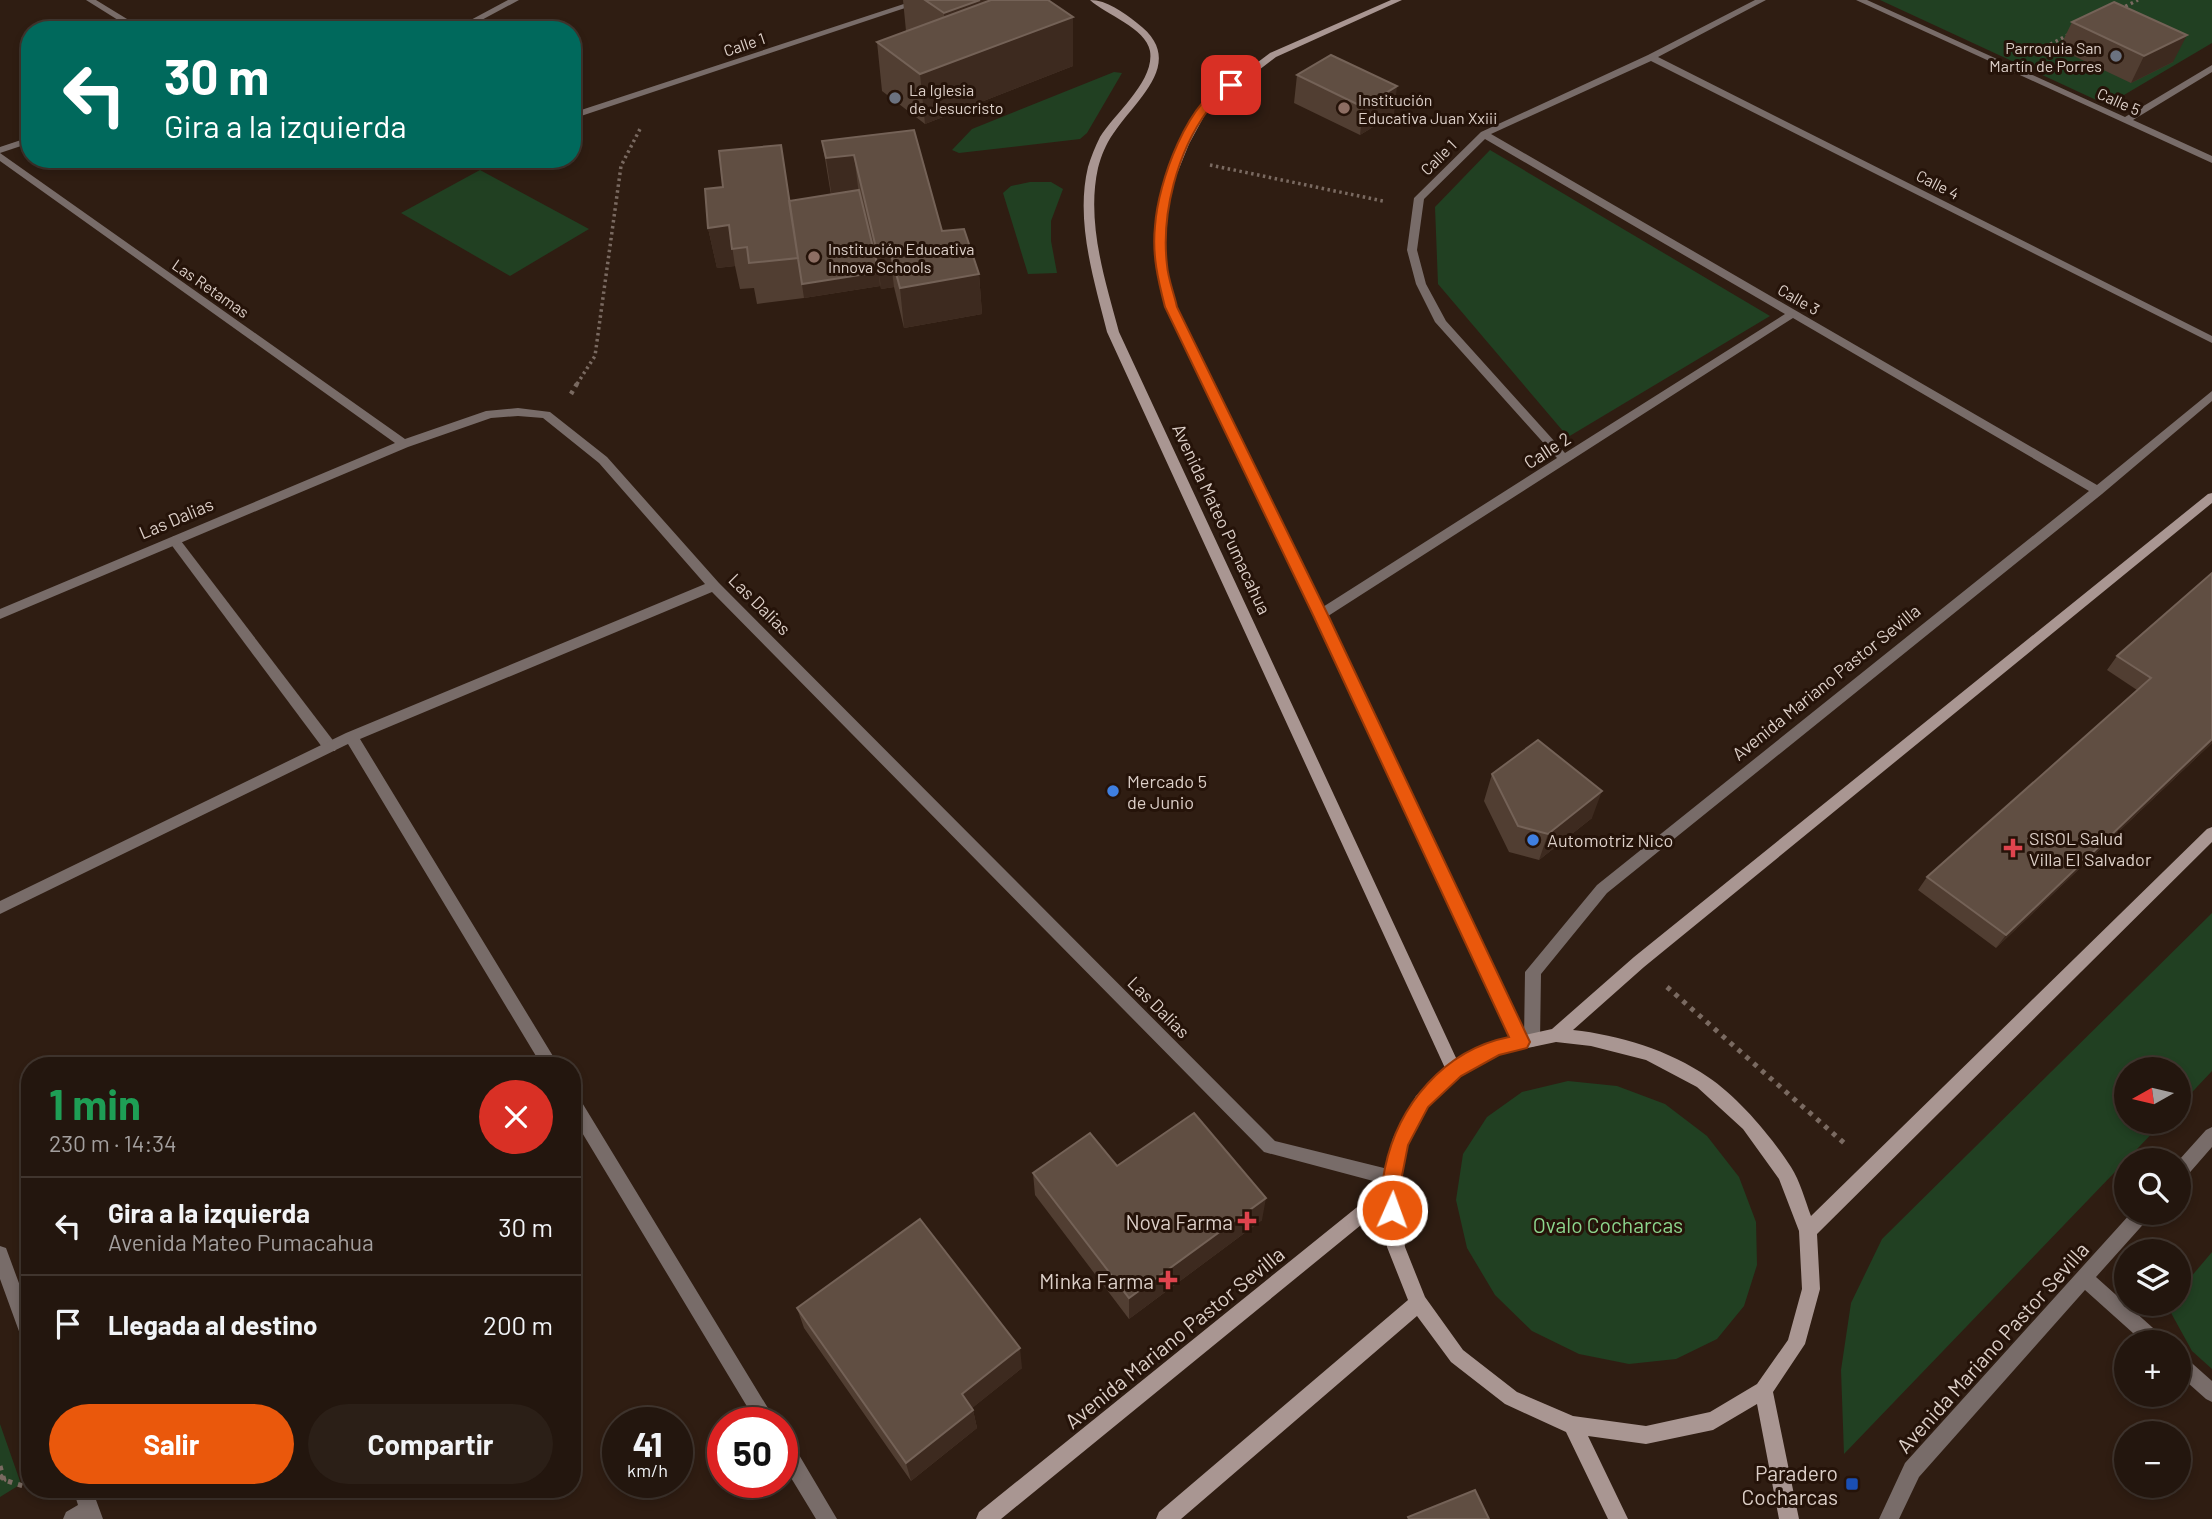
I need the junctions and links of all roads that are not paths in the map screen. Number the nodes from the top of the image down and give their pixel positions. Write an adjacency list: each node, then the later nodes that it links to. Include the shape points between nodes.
1 (90, 0): 8 (street)
2 (515, 0): 9 (street)
3 (925, 0): 12 (street, Calle 1)
4 (1398, 0): 29 (street, via 1273,55 1204,107 1169,181 1160,225 1161,266 1171,307)
5 (1762, 0): 10 (street, Calle 1)
6 (1860, 0): 13 (street, Calle 5)
7 (1098, 1): 37 (street, Avenida Mateo Pumacahua, via 1142,31 1154,47 1155,59 1130,107 1100,146 1089,197 1094,255 1113,332)
8 (126, 21)
9 (474, 21)
10 (1651, 57): 14 (street, Calle 1); 20 (street, Calle 4)
11 (2212, 68): 13 (street)
12 (581, 113)
13 (2125, 121): 18 (street, Calle 5)
14 (1484, 134): 19 (street, Calle 3); 23 (street, Calle 1, via 1419,198 1412,250 1421,284 1441,322)
15 (21, 143): 16 (street)
16 (0, 150)
17 (0, 156): 22 (street, Las Retamas)
18 (2212, 160)
19 (1793, 314): 23 (street, Calle 2); 24 (street, Calle 3)
20 (2212, 340)
21 (2212, 395): 24 (street, Avenida Mariano Pastor Sevilla)
22 (404, 444): 26 (street, Las Dalias); 27 (street, Las Dalias, via 490,414 546,415 603,460)
23 (1565, 460): 29 (street, Calle 2)
24 (2098, 491): 35 (street, Avenida Mariano Pastor Sevilla, via 1602,889 1533,972)
25 (2212, 497): 34 (street, via 1639,962)
26 (174, 540): 28 (street, Las Dalias); 31 (street)
27 (714, 586): 30 (street); 41 (street, Las Dalias, via 1270,1147)
28 (3, 608)
29 (1320, 615): 35 (street)
30 (351, 737): 31 (street); 36 (street)
31 (330, 747): 33 (street)
32 (2212, 833): 43 (street)
33 (0, 908)
34 (1556, 1035): 35 (street); 43 (street, via 1649,1055 1703,1082 1749,1124 1786,1174)
35 (1526, 1041): 37 (street, via 1496,1048)
36 (546, 1057)
37 (1454, 1070): 41 (street, via 1422,1101 1399,1143)
38 (581, 1116): 52 (street)
39 (2212, 1135): 40 (street)
40 (2191, 1159)
41 (1391, 1184): 46 (street, via 1396,1247); 58 (street, Avenida Mariano Pastor Sevilla)
42 (2131, 1225): 45 (street, Avenida Mariano Pastor Sevilla)
43 (1808, 1231): 50 (street, via 1811,1289 1796,1344)
44 (0, 1254): 47 (street)
45 (2084, 1278): 48 (street); 62 (street, Avenida Mariano Pastor Sevilla, via 1913,1470)
46 (1418, 1303): 53 (street, via 1457,1356 1511,1398); 59 (street)
47 (21, 1314)
48 (2142, 1330)
49 (2191, 1374): 51 (street)
50 (1763, 1390): 53 (street, via 1713,1421 1646,1435); 61 (street)
51 (2212, 1393)
52 (758, 1407)
53 (1573, 1425): 60 (street)
54 (798, 1471): 57 (street)
55 (83, 1498): 56 (street)
56 (85, 1516)
57 (827, 1519)
58 (986, 1519)
59 (1166, 1519)
60 (1618, 1519)
61 (1789, 1519)
62 (1889, 1519)

